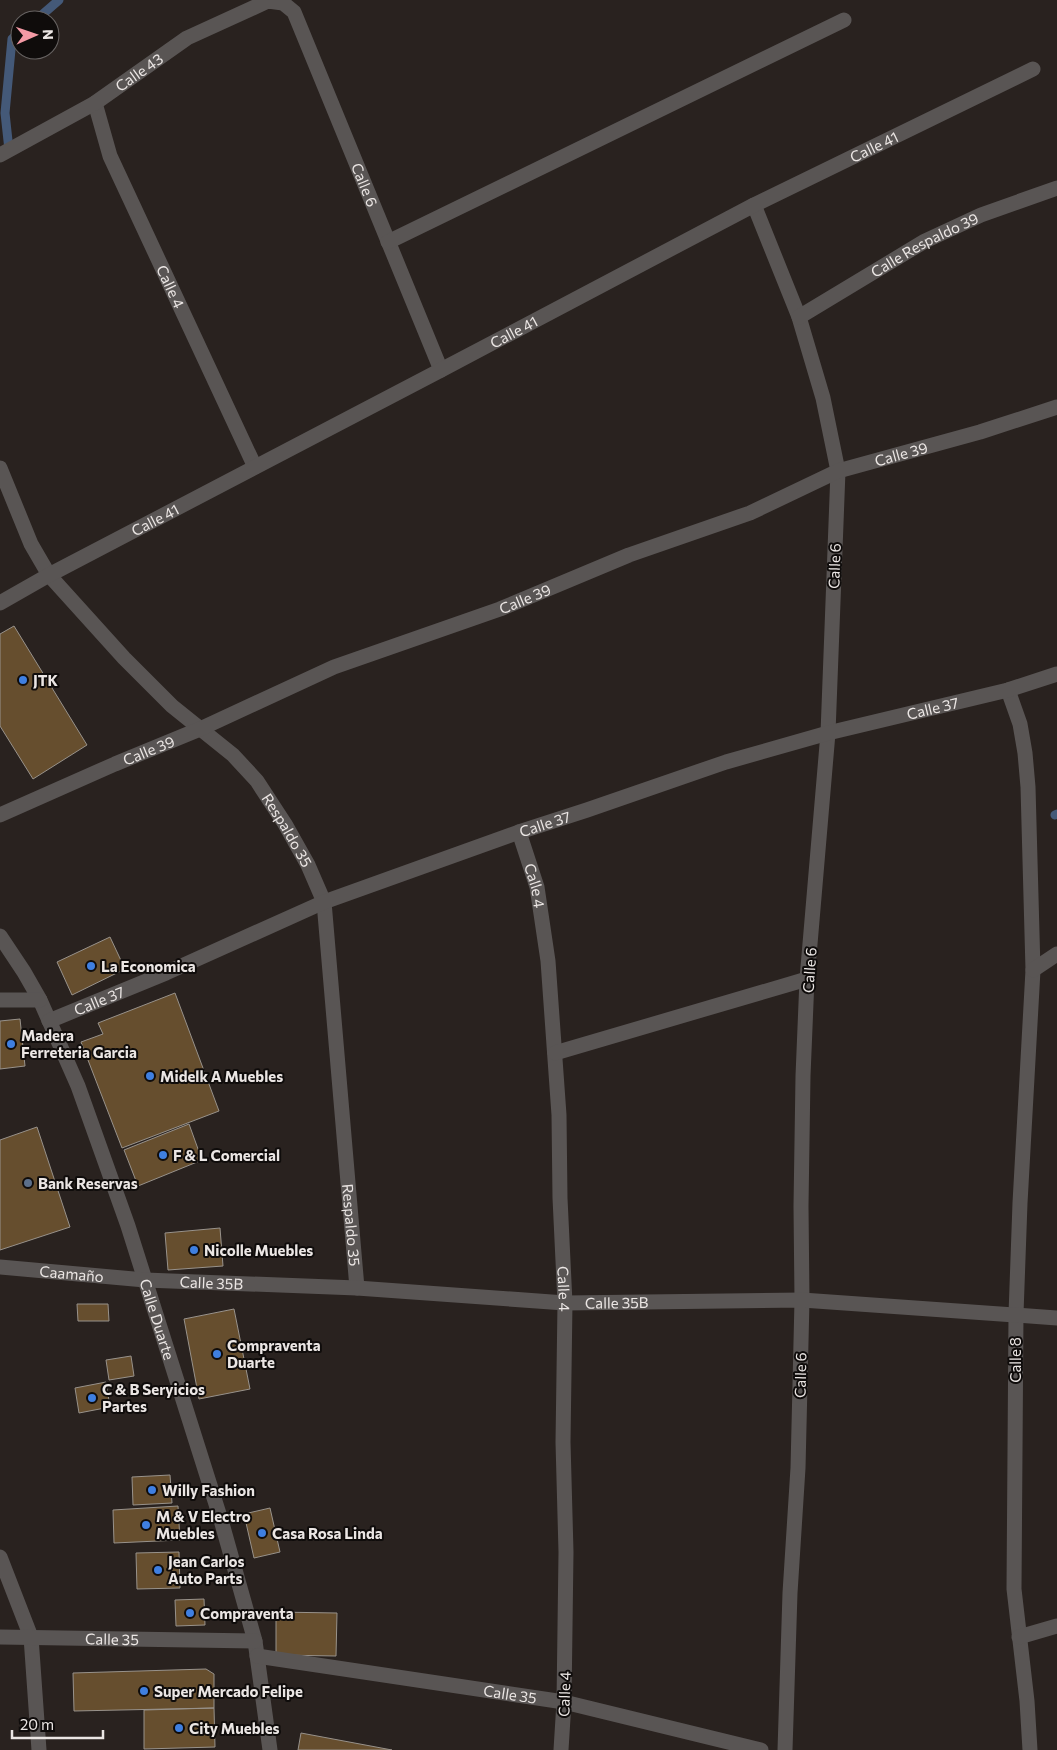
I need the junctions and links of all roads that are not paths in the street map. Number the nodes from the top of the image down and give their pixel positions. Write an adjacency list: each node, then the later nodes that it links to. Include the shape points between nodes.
1 (283, 3): 4 (street, Calle 43, via 268,1 187,38); 8 (street, Calle 6, via 294,12)
2 (844, 20): 8 (street)
3 (1033, 69): 7 (street, Calle 41)
4 (95, 103): 5 (street, Calle 43); 12 (street, Calle 4, via 110,156)
5 (0, 155)
6 (1057, 188): 9 (street, Calle Respaldo 39, via 925,241)
7 (754, 205): 9 (street, Calle 6); 10 (street, Calle 41)
8 (388, 242): 10 (street, Calle 6)
9 (799, 317): 14 (street, Calle 6, via 823,398)
10 (441, 370): 12 (street, Calle 41)
11 (1057, 407): 14 (street, Calle 39)
12 (255, 467): 15 (street, Calle 41)
13 (0, 468): 15 (street, Respaldo 35, via 32,544)
14 (838, 471): 19 (street, Calle 39, via 750,513 629,555 500,609 334,667); 20 (street, Calle 6)
15 (49, 575): 16 (street, Calle 41); 19 (street, Respaldo 35, via 124,658)
16 (0, 603)
17 (1057, 674): 18 (street, Calle 37)
18 (1008, 690): 20 (street, Calle 37); 26 (street, Calle 8, via 1020,724 1025,753)
19 (200, 730): 21 (street, Calle 39); 23 (street, Respaldo 35, via 233,755 256,781 285,824)
20 (828, 732): 22 (street, Calle 37, via 726,762); 27 (street, Calle 6)
21 (0, 815)
22 (520, 832): 23 (street, Calle 37); 31 (street, Calle 4, via 537,887 548,961)
23 (324, 902): 30 (street, Calle 37); 34 (street, Respaldo 35)
24 (0, 936): 29 (street, Calle Duarte)
25 (1057, 954): 26 (street)
26 (1034, 970): 37 (street, Calle 8)
27 (807, 979): 31 (street); 35 (street, Calle 6)
28 (0, 1000): 29 (street)
29 (40, 1000): 30 (street, Calle Duarte)
30 (49, 1021): 33 (street, Calle Duarte, via 78,1086)
31 (555, 1053): 36 (street, Calle 4)
32 (0, 1267): 33 (street, Caamaño)
33 (145, 1280): 34 (street, Calle 35B); 44 (street, Calle Duarte, via 221,1520)
34 (357, 1288): 36 (street, Calle 35B)
35 (802, 1300): 36 (street, Calle 35B); 37 (street, Calle 35B); 51 (street, Calle 6)
36 (565, 1303): 46 (street, Calle 4)
37 (1016, 1314): 38 (street, Calle 35B); 43 (street, Calle 8, via 1014,1589)
38 (1057, 1318)
39 (0, 1557): 42 (street)
40 (1057, 1626): 43 (street)
41 (0, 1637): 42 (street, Calle 35)
42 (31, 1637): 44 (street, Calle 35); 47 (street)
43 (1020, 1637): 52 (street, Calle 8)
44 (255, 1641): 45 (street, Calle Duarte)
45 (257, 1656): 46 (street, Calle 35); 48 (street, Calle Duarte)
46 (564, 1702): 49 (street, Calle 4); 50 (street, Calle 35)
47 (39, 1750)
48 (270, 1750)
49 (561, 1750)
50 (761, 1750)
51 (785, 1750)
52 (1030, 1750)

